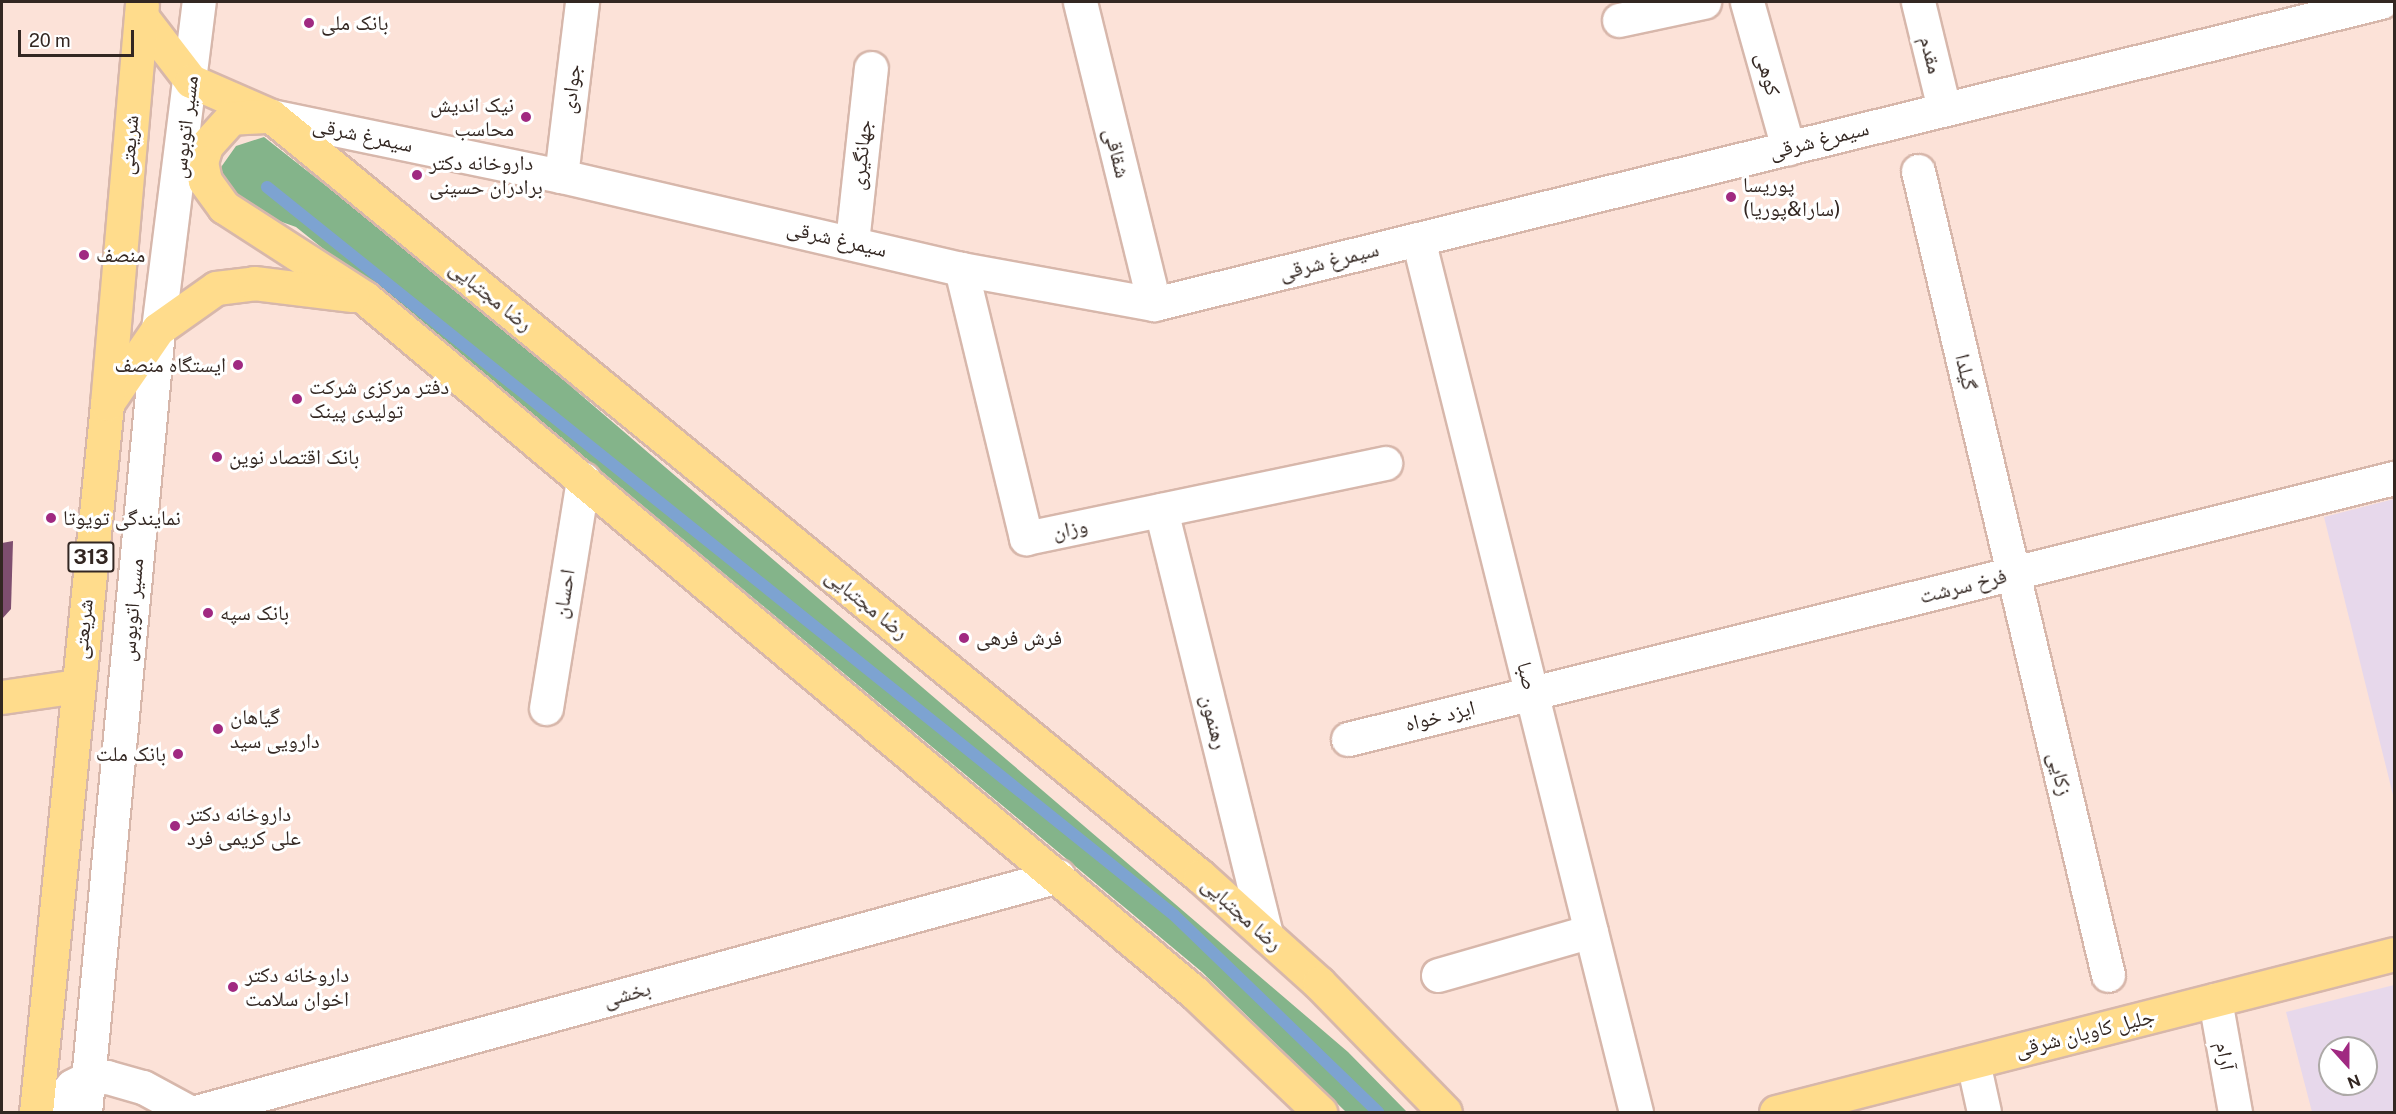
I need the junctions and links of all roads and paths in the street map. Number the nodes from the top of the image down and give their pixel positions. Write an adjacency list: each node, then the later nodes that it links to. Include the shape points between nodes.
1 (199, 2): 12 (street, مسیر اتوبوس)
2 (582, 2): 17 (street, جوادی)
3 (1080, 2): 22 (street, شقاقی)
4 (1704, 2): 10 (street)
5 (1747, 2): 15 (street, کوهی)
6 (1918, 2): 13 (street, مقدم)
7 (2381, 2): 9 (street, سیمرغ شرقی)
8 (142, 9): 12 (main road); 24 (main road, شریعتی / 313)
9 (2302, 11): 13 (street, سیمرغ شرقی)
10 (1619, 20)
11 (871, 68): 19 (street, جهانگیری)
12 (191, 81): 14 (main road, رضا مجتبایی); 23 (street, مسیر اتوبوس)
13 (1944, 109): 15 (street, سیمرغ شرقی)
14 (271, 116): 17 (street, سیمرغ شرقی); 21 (main road, via 246,114 231,117 222,125 206,146 201,162 208,187 224,207); 37 (main road, رضا مجتبایی, via 1191,869)
15 (1788, 148): 18 (street, سیمرغ شرقی)
16 (1918, 171): 29 (street, گیلدا)
17 (561, 176): 19 (street, سیمرغ شرقی)
18 (1418, 239): 22 (street, سیمرغ شرقی); 31 (street, صبا)
19 (852, 242): 20 (street, سیمرغ شرقی)
20 (962, 269): 22 (street, سیمرغ شرقی); 28 (street, وزان, via 1026,538)
21 (365, 298): 23 (main road, via 266,284 216,288); 27 (main road)
22 (1154, 304)
23 (158, 329): 24 (main road); 43 (street, مسیر اتوبوس)
24 (107, 404): 30 (main road, شریعتی / 313)
25 (1385, 463): 28 (street, وزان)
26 (2394, 478): 29 (street, فرخ سرشت)
27 (583, 479): 33 (street, احسان); 35 (main road)
28 (1161, 510): 37 (street, رهنمون)
29 (2013, 573): 31 (street, فرخ سرشت); 40 (street, زکایی)
30 (77, 686): 32 (main road); 44 (main road, شریعتی / 313)
31 (1531, 693): 34 (street, ایزد خواه); 36 (street, صبا)
32 (2, 697)
33 (546, 708)
34 (1348, 739)
35 (1058, 876): 48 (street, بخشی); 49 (main road, via 1195,993)
36 (1591, 931): 39 (street); 51 (street, صبا)
37 (1266, 935): 50 (main road, رضا مجتبایی, via 1343,1006)
38 (2394, 954): 41 (main road, جلیل کاویان شرقی)
39 (1438, 975)
40 (2108, 975)
41 (2215, 1000): 42 (main road, جلیل کاویان شرقی); 54 (street, آرام)
42 (1973, 1062): 52 (main road, جلیل کاویان شرقی); 53 (street)
43 (88, 1078): 45 (street, via 72,1086); 46 (street, مسیر اتوبوس); 47 (street, via 122,1079)
44 (36, 1113)
45 (48, 1113)
46 (85, 1113)
47 (189, 1113)
48 (196, 1113)
49 (1320, 1113)
50 (1445, 1113)
51 (1636, 1113)
52 (1776, 1113)
53 (1984, 1113)
54 (2235, 1113)

